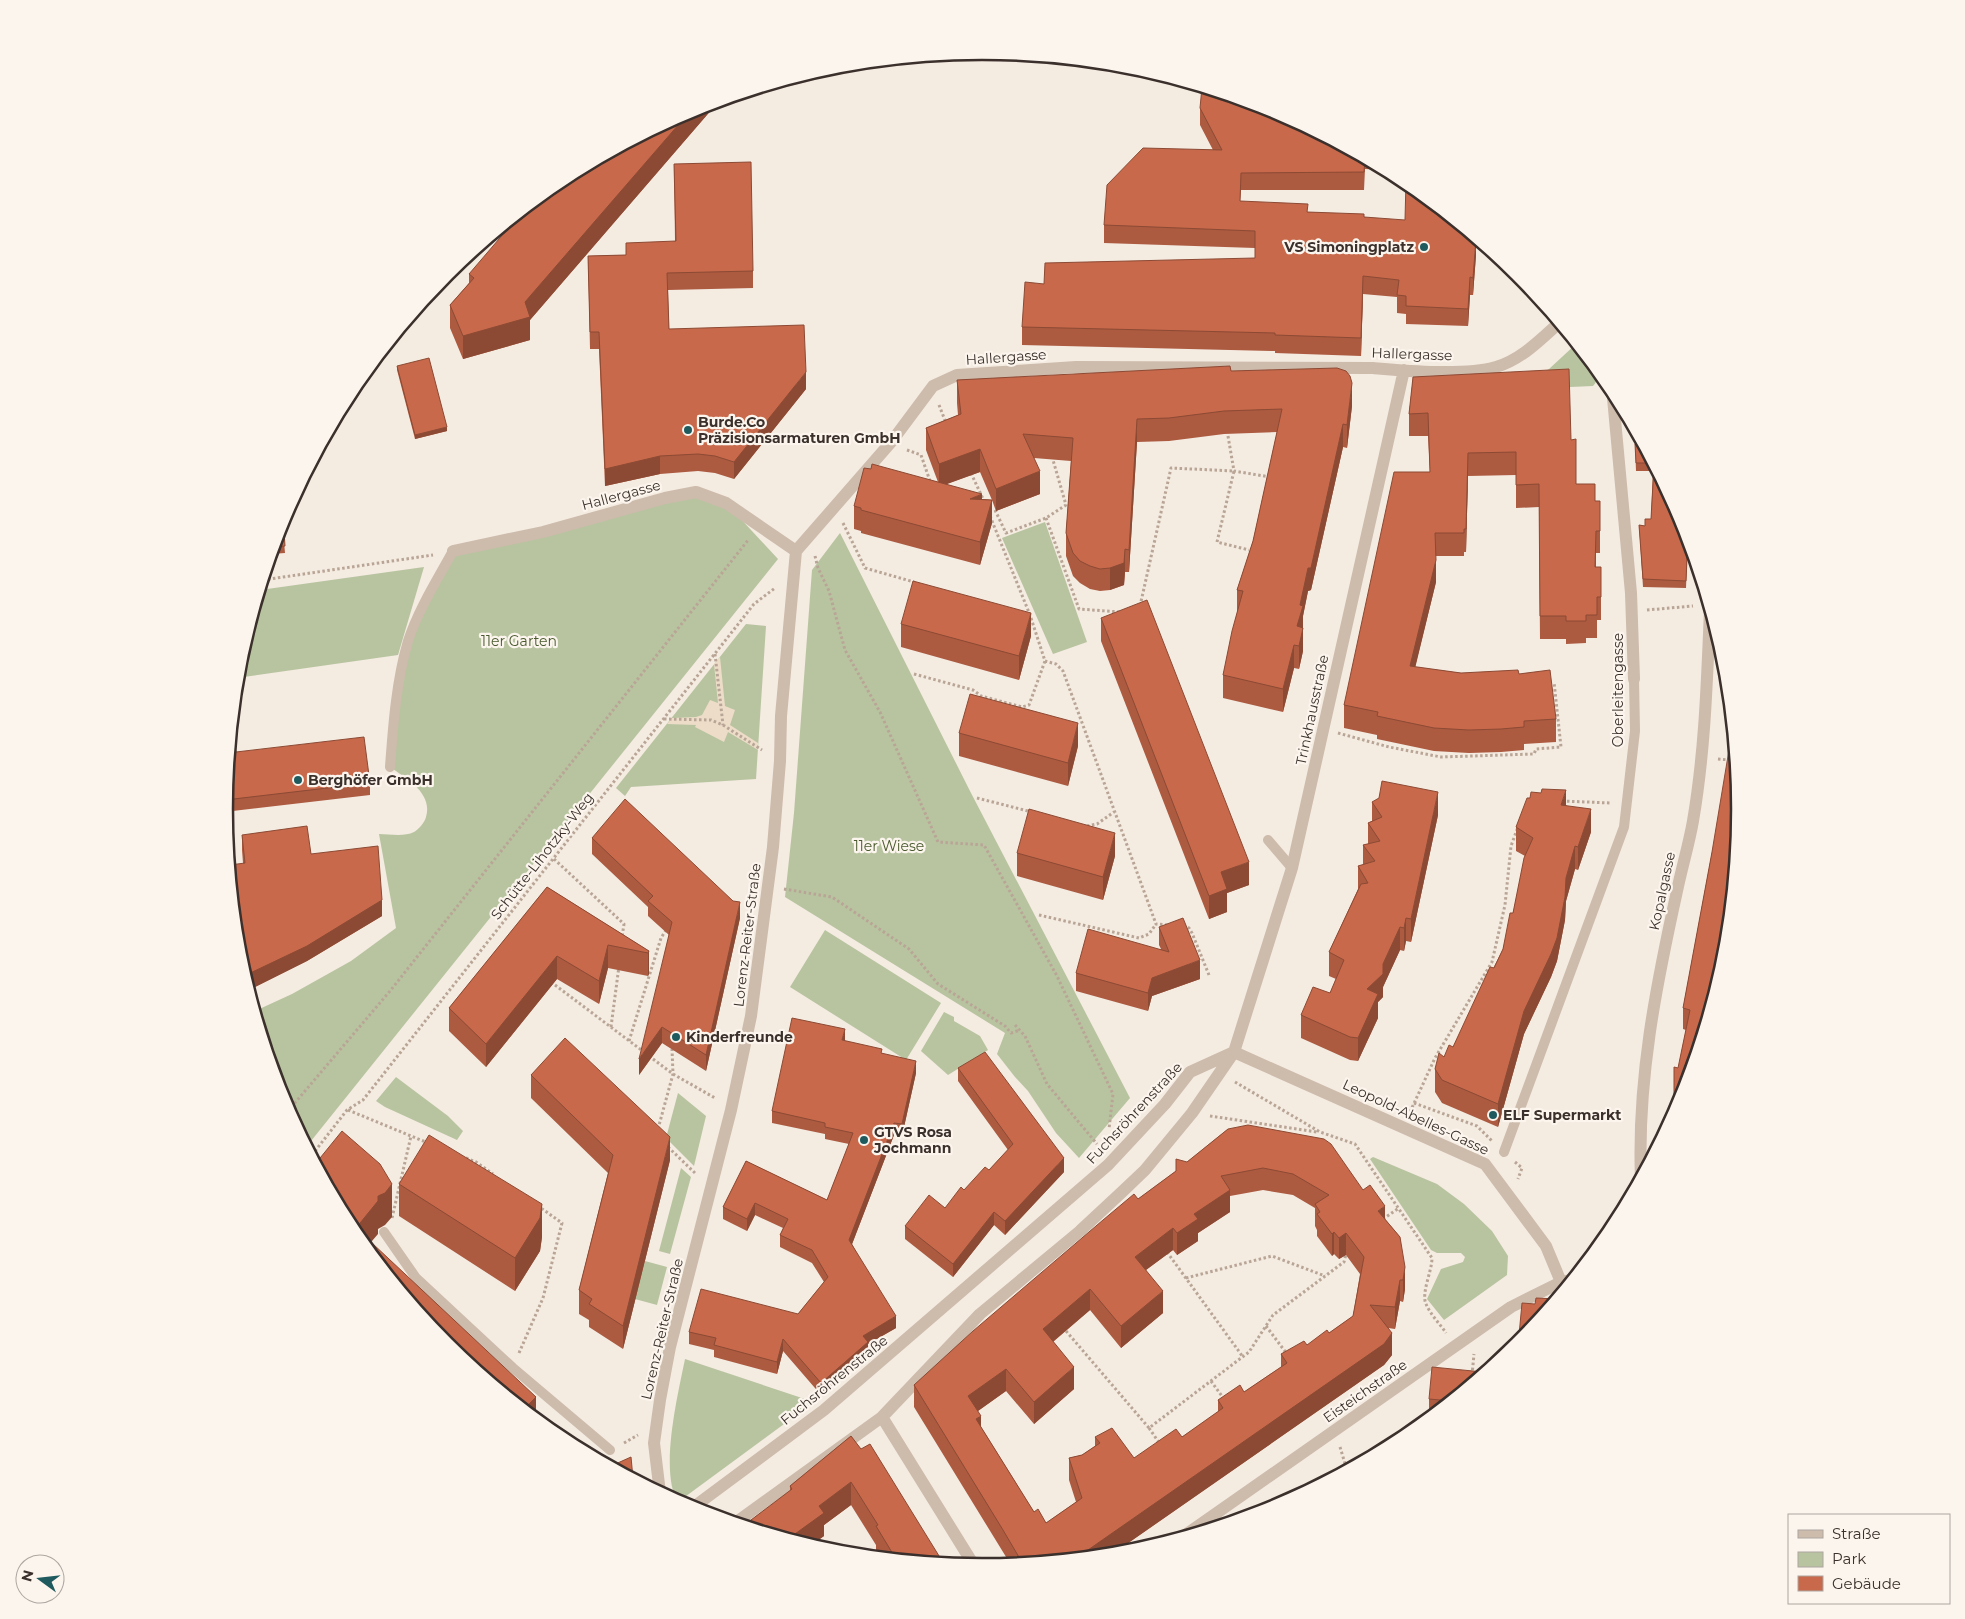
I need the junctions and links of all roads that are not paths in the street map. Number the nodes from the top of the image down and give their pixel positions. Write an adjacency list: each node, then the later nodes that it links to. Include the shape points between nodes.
1 (1555, 326): 2 (street, Hallergasse, via 1526,352 1497,366 1468,371)
2 (1404, 370): 5 (street, Hallergasse, via 1076,367 958,375 933,386 892,441); 10 (street, Trinkhausstraße)
3 (1614, 405): 7 (street, Oberleitengasse, via 1632,611)
4 (453, 551): 5 (street, Hallergasse, via 543,532 696,492 726,502); 8 (lane, via 409,640 398,691)
5 (796, 551): 19 (street, Lorenz-Reiter-Straße, via 769,887 748,1035 670,1348 654,1443)
6 (1705, 612): 13 (street, Kopalgasse, via 1702,756 1693,822 1656,988 1643,1079)
7 (1634, 679): 12 (lane, Oberleitengasse, via 1635,731 1624,827)
8 (390, 768)
9 (1268, 840): 10 (lane)
10 (1292, 868): 11 (street, Trinkhausstraße)
11 (1234, 1052): 15 (street, Leopold-Abelles-Gasse, via 1485,1164 1546,1246); 17 (street, via 1192,1113 1145,1170 1080,1231 980,1314); 20 (street, Fuchsröhrenstraße, via 1190,1072 1108,1165 824,1410)
12 (1504, 1152)
13 (1640, 1168)
14 (384, 1232): 18 (lane, via 416,1278 513,1368)
15 (1566, 1279)
16 (1563, 1283): 22 (street, Eisteichstraße, via 1511,1307)
17 (882, 1416): 21 (street); 23 (street)
18 (610, 1450)
19 (659, 1486)
20 (698, 1503)
21 (741, 1519)
22 (1197, 1527)
23 (970, 1559)

